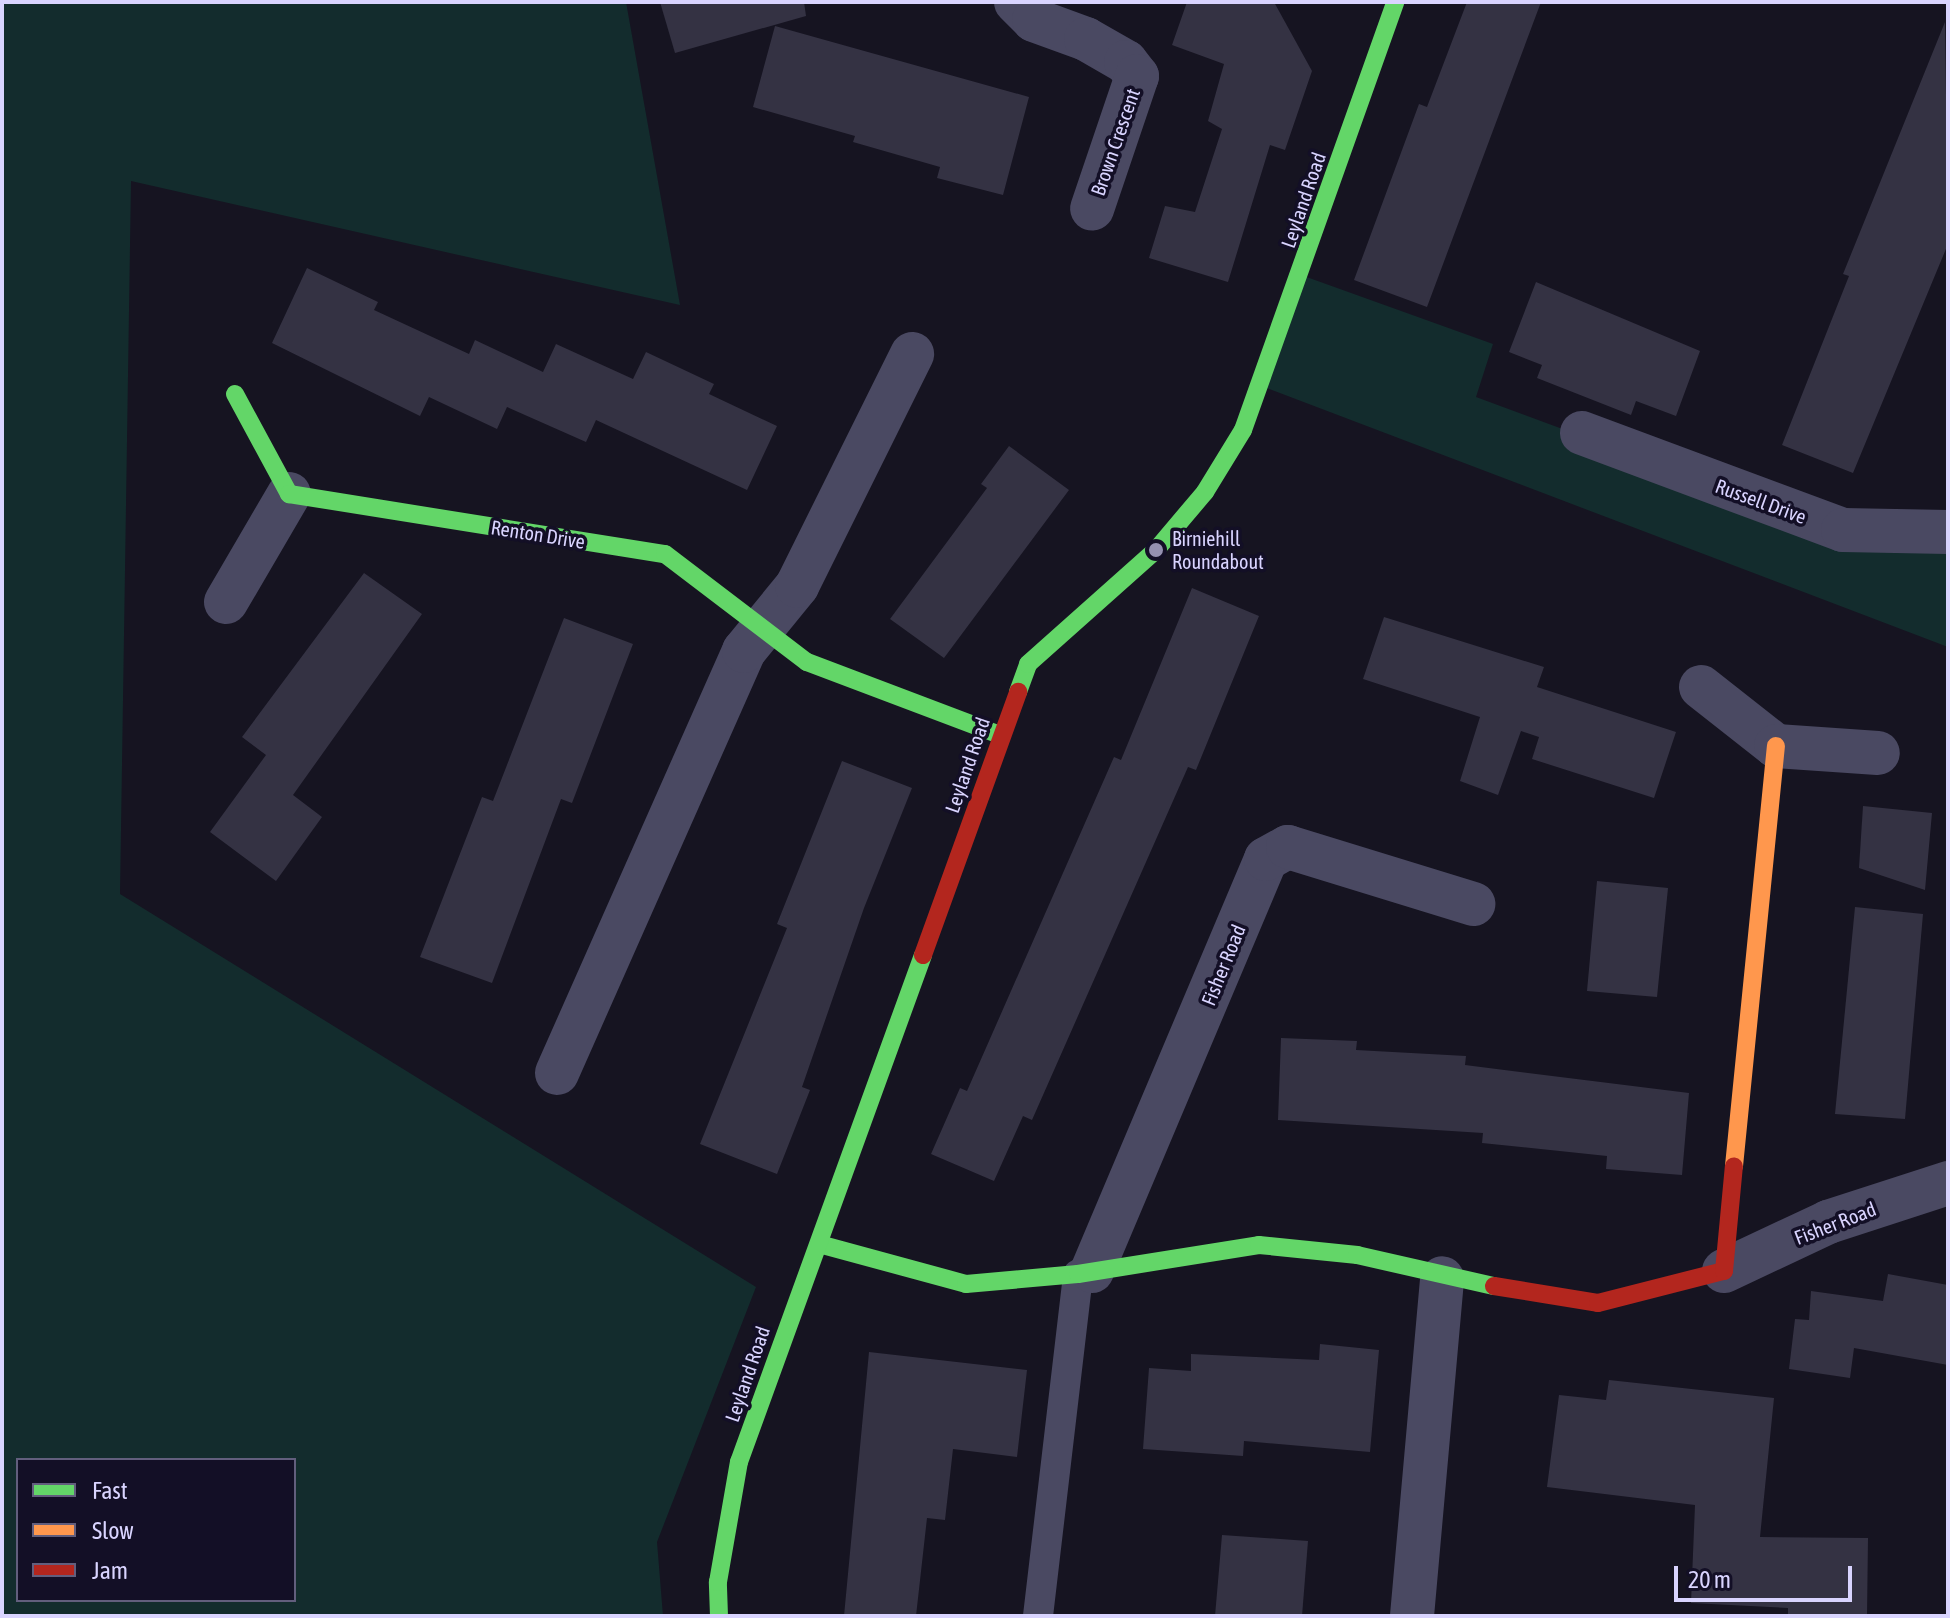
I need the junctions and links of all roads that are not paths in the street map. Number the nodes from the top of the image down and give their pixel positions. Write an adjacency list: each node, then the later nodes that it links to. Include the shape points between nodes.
1 (1016, 2): 3 (street, Brown Crescent, via 1034,20 1086,39 1126,62 1137,76)
2 (1395, 2): 12 (street, Leyland Road, via 1243,430 1205,492 1156,550 1028,664)
3 (1092, 209)
4 (912, 354): 10 (street, via 797,586)
5 (235, 394): 7 (street)
6 (1582, 433): 8 (street, Russell Drive, via 1843,530)
7 (289, 494): 9 (street); 10 (street, Renton Drive, via 665,554)
8 (1948, 532)
9 (226, 602)
10 (763, 630): 12 (street, Renton Drive, via 807,662); 16 (street, via 744,651)
11 (1701, 687): 13 (street)
12 (1000, 735): 18 (street, Leyland Road)
13 (1776, 746): 14 (street); 19 (street)
14 (1878, 753)
15 (1473, 904): 20 (street, Fisher Road, via 1288,847 1266,859 1163,1113)
16 (557, 1073)
17 (1948, 1183): 19 (street, Fisher Road, via 1828,1222)
18 (819, 1244): 20 (street, Fisher Road, via 966,1284); 22 (street, Leyland Road, via 739,1462 718,1582)
19 (1724, 1271): 21 (street, Fisher Road, via 1598,1303)
20 (1085, 1273): 21 (street, Fisher Road, via 1259,1245 1357,1255); 23 (lane)
21 (1442, 1278): 24 (street)
22 (719, 1616)
23 (1038, 1616)
24 (1412, 1616)

